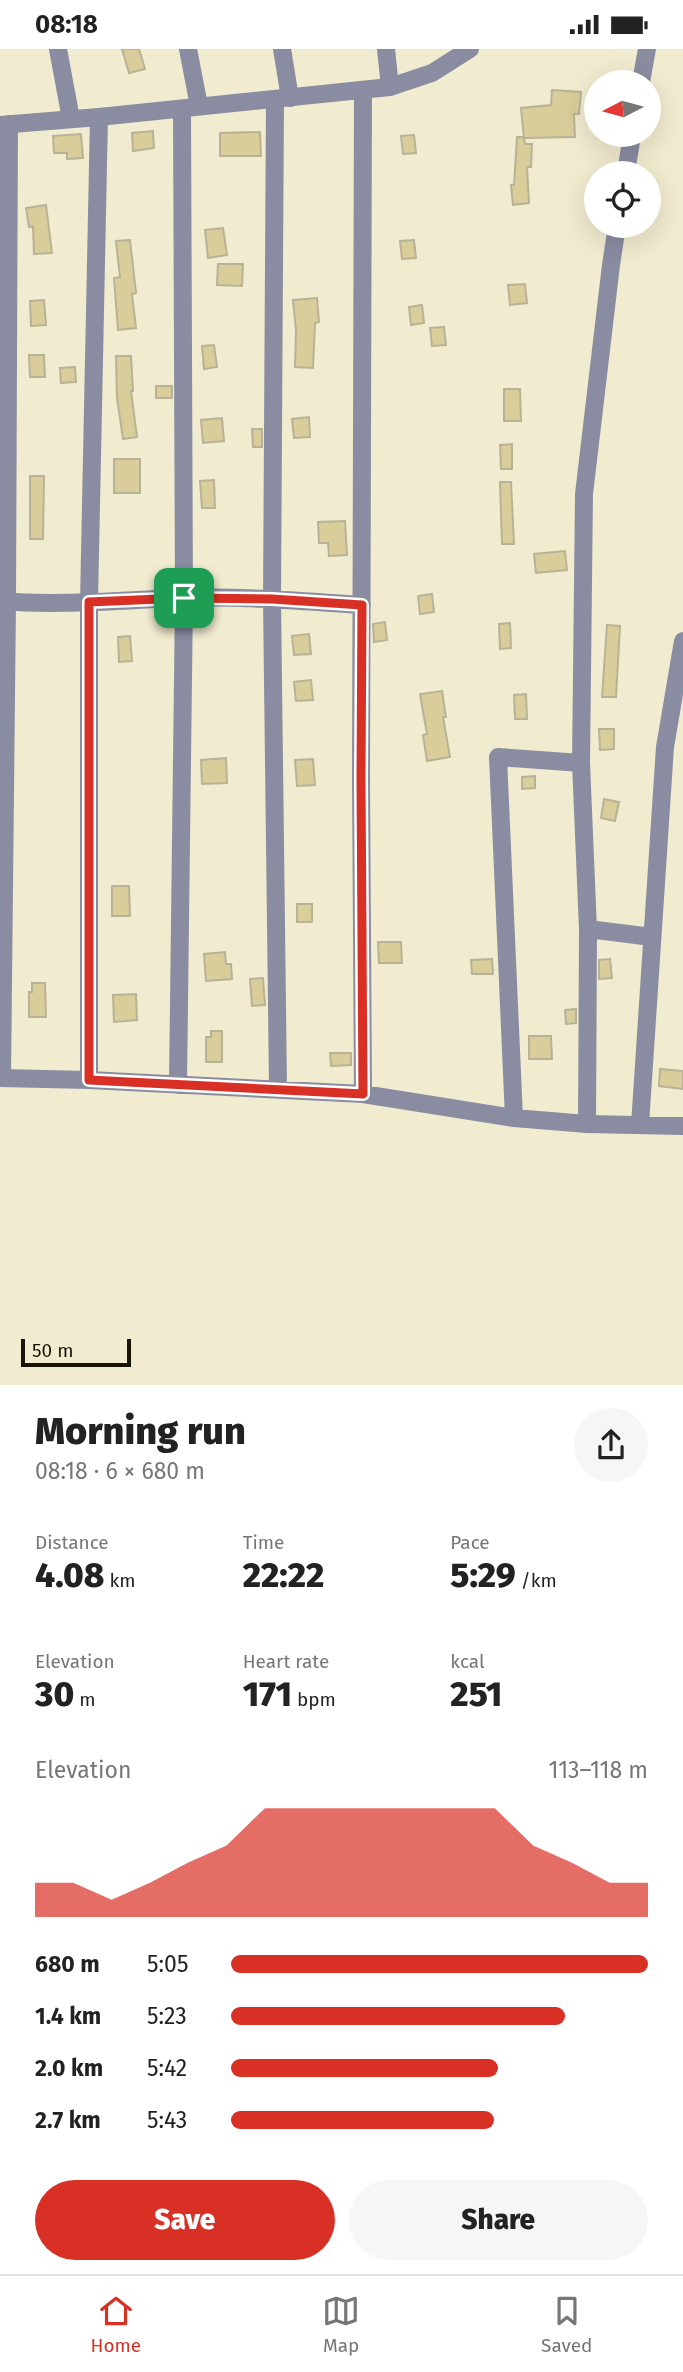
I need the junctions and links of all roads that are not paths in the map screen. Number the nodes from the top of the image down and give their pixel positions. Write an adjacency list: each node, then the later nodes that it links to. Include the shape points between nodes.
1 (58, 49): 13 (street)
2 (188, 49): 11 (street)
3 (282, 49): 10 (street)
4 (386, 49): 8 (street)
5 (470, 49): 8 (street, via 432,73)
6 (647, 49): 7 (street)
7 (643, 70)
8 (390, 87): 9 (street)
9 (363, 90): 10 (street); 20 (street)
10 (282, 99): 11 (street); 17 (street)
11 (190, 107): 12 (street); 16 (street)
12 (99, 117): 13 (street); 19 (street)
13 (71, 119): 14 (street)
14 (4, 124): 18 (street)
15 (615, 238): 24 (street, via 584,494)
16 (184, 598): 17 (street); 19 (street); 29 (street)
17 (272, 599): 20 (street); 30 (street)
18 (4, 601): 19 (street); 27 (street)
19 (89, 602): 28 (street)
20 (362, 605): 31 (street)
21 (683, 641): 22 (street)
22 (665, 747): 23 (street); 26 (street)
23 (683, 748)
24 (580, 763): 25 (street); 32 (street, via 498,757)
25 (588, 929): 26 (street); 33 (street)
26 (652, 937): 34 (street)
27 (1, 1078): 28 (street)
28 (89, 1080): 29 (street)
29 (178, 1085): 30 (street)
30 (278, 1088): 31 (street)
31 (363, 1094): 32 (street)
32 (514, 1118): 33 (street)
33 (587, 1124): 34 (street)
34 (640, 1125): 35 (street)
35 (683, 1126)

